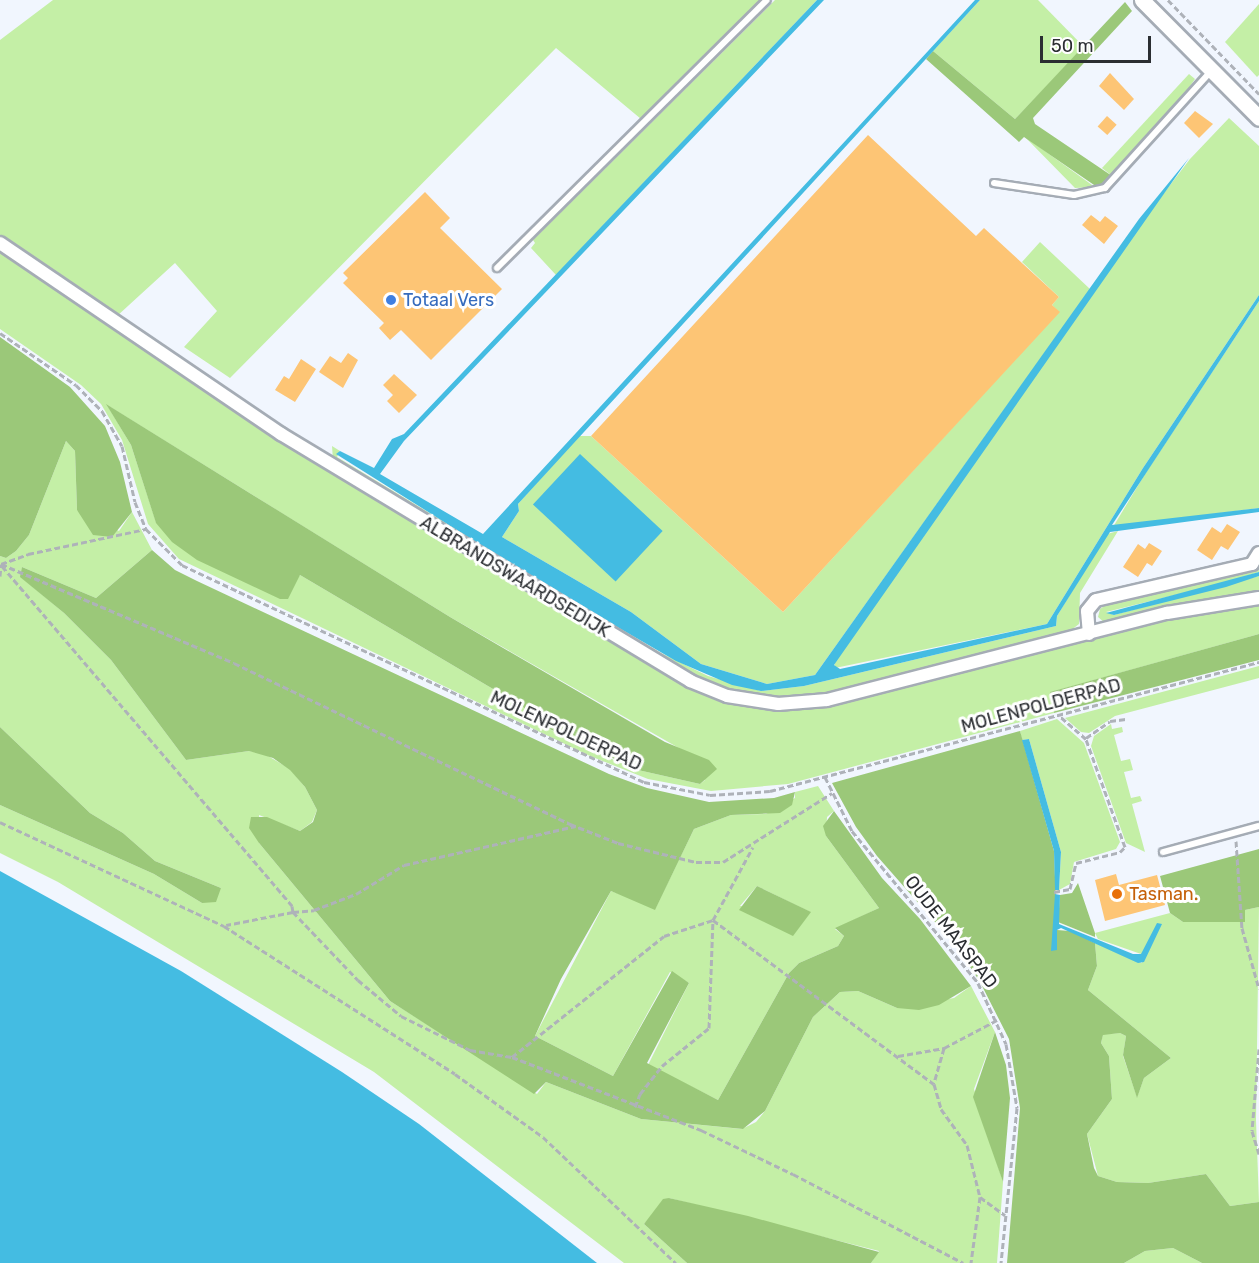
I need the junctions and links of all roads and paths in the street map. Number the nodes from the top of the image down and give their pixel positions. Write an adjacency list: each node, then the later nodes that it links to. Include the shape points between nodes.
1 (767, 0): 9 (lane)
2 (1142, 0): 4 (street)
3 (1168, 0): 5 (path)
4 (1211, 71): 6 (street); 7 (lane, via 1105,188 1074,195)
5 (1259, 94)
6 (1259, 118)
7 (994, 183)
8 (0, 243): 16 (street, ALBRANDSWAARDSEDIJK, via 281,434 640,652 718,693 778,704 827,700)
9 (497, 268)
10 (0, 333): 11 (path, MOLENPOLDERPAD, via 76,385 102,411 122,446 135,502)
11 (146, 529): 13 (path, via 28,554); 21 (path, MOLENPOLDERPAD, via 169,555 205,577 644,782 690,792 730,795 770,791)
12 (1259, 552): 16 (street, via 1252,564 1096,600 1087,611)
13 (0, 564): 14 (path); 24 (path, via 234,663); 30 (path)
14 (0, 576)
15 (1259, 598): 16 (street, ALBRANDSWAARDSEDIJK, via 1167,613)
16 (1089, 634)
17 (1259, 662): 18 (path, MOLENPOLDERPAD)
18 (1058, 716): 20 (path); 21 (path, MOLENPOLDERPAD)
19 (1126, 719): 20 (path, via 1110,721)
20 (1086, 739): 29 (path, via 1125,847 1120,852 1076,863 1071,887)
21 (825, 777): 22 (path, OUDE MAASPAD)
22 (832, 793): 27 (path); 35 (path, OUDE MAASPAD, via 852,831 978,983)
23 (0, 822): 32 (path)
24 (576, 826): 27 (path, via 618,843 696,862 723,862); 30 (path, via 404,865 356,894 314,910)
25 (1259, 826): 26 (lane)
26 (1234, 833): 28 (lane); 33 (path, via 1242,928)
27 (754, 846): 31 (path)
28 (1163, 852)
29 (1054, 892)
30 (293, 912): 32 (path); 39 (path, via 358,980 401,1016 470,1050)
31 (713, 920): 38 (path, via 839,1017); 39 (path, via 664,936); 41 (path, via 709,1028 662,1066)
32 (224, 926): 45 (path, via 455,1074 543,1137)
33 (1259, 985): 34 (path)
34 (1259, 989)
35 (997, 1020): 36 (path); 44 (path, OUDE MAASPAD, via 1011,1062 1017,1108)
36 (944, 1048): 38 (path); 40 (path)
37 (1259, 1049): 42 (path, via 1252,1131)
38 (898, 1056): 40 (path)
39 (512, 1057): 41 (path)
40 (934, 1084): 43 (path, via 940,1109 967,1145)
41 (635, 1107): 46 (path, via 701,1130 793,1173)
42 (1259, 1154)
43 (980, 1197): 44 (path); 47 (path)
44 (1005, 1215): 48 (path, OUDE MAASPAD)
45 (676, 1263)
46 (963, 1263)
47 (970, 1263)
48 (1001, 1263)

